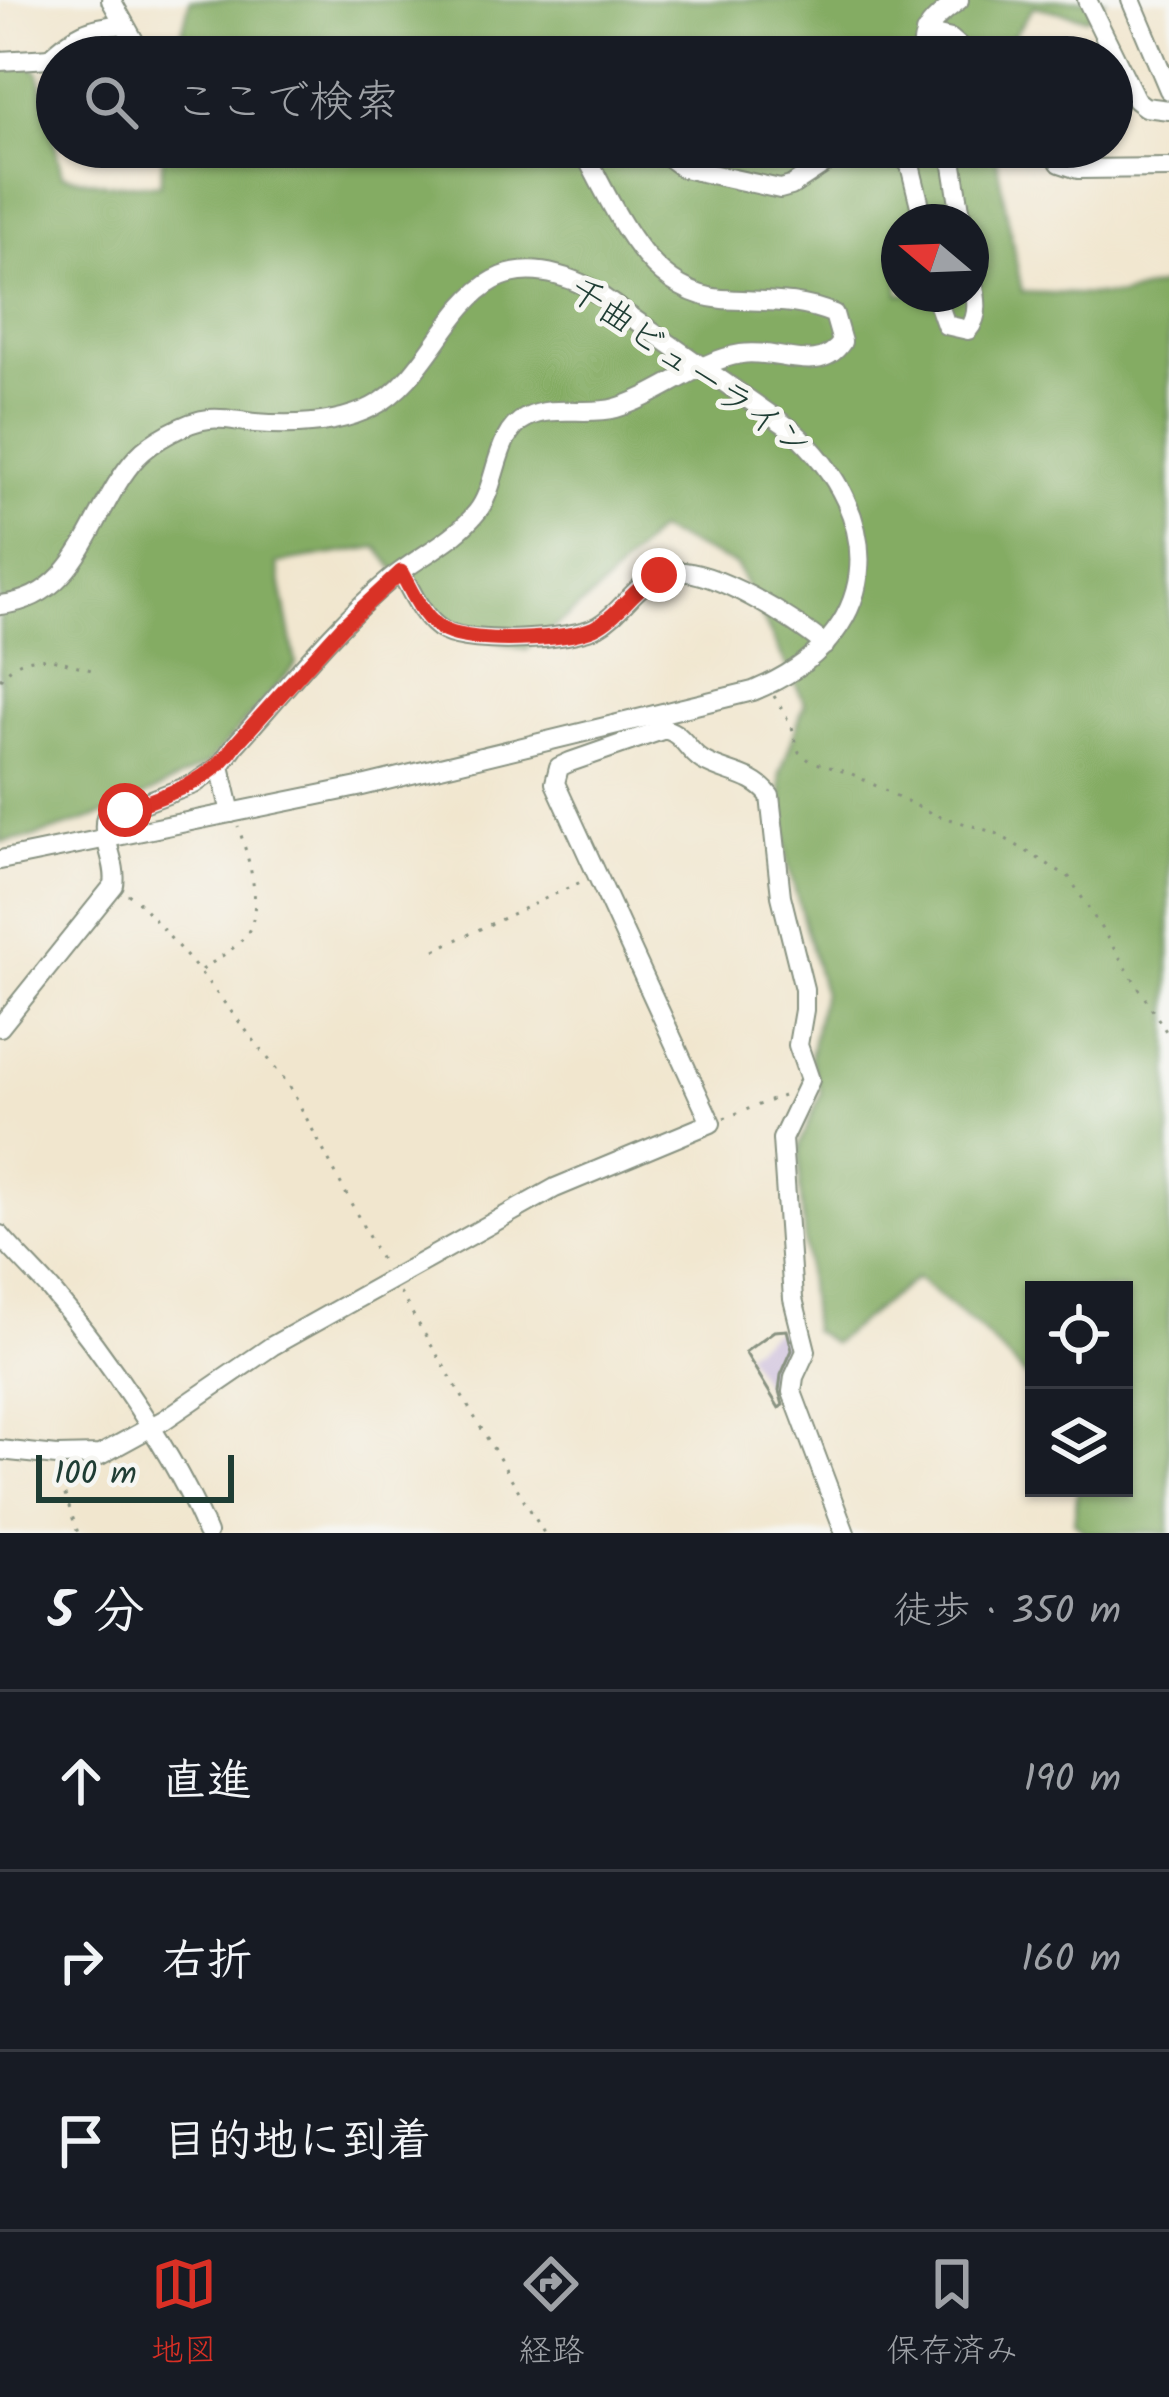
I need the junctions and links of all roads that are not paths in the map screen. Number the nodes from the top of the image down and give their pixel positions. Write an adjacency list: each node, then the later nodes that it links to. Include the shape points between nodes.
1 (111, 0): 5 (street)
2 (959, 0): 6 (street)
3 (1087, 0): 11 (street)
4 (1131, 0): 14 (street)
5 (124, 24): 7 (street); 8 (street)
6 (925, 33): 9 (street); 10 (street)
7 (74, 36)
8 (131, 36)
9 (925, 36)
10 (938, 36)
11 (1105, 36)
12 (36, 59): 13 (street)
13 (0, 61)
14 (1169, 89)
15 (1133, 94): 16 (street, via 1145,107)
16 (1169, 110)
17 (593, 168): 29 (street, via 650,264 680,287 817,307 840,327 833,356 741,354)
18 (683, 168): 19 (street, via 780,189)
19 (818, 168)
20 (911, 168): 25 (street)
21 (953, 168): 26 (street)
22 (1075, 168): 24 (street)
23 (1169, 168): 24 (street)
24 (1078, 169)
25 (920, 204)
26 (959, 204)
27 (941, 312): 28 (street, via 946,325 968,330)
28 (976, 312)
29 (706, 367): 30 (street, via 614,409 522,418 481,507); 31 (street, 千曲ビューライン, via 560,273 505,278 466,301 408,377 373,407 308,424 208,418 165,437 139,455 71,566 30,598); 32 (street, 千曲ビューライン, via 817,452 849,501 858,535 855,590)
30 (401, 572): 32 (street, via 433,622 475,638 584,632 646,581 683,571 768,604); 33 (street)
31 (0, 605)
32 (825, 645): 34 (street, 千曲ビューライン, via 800,667 728,698)
33 (220, 766): 34 (street); 35 (street, via 106,817)
34 (231, 813): 35 (street, 千曲ビューライン)
35 (108, 839): 36 (street, 千曲ビューライン); 37 (street, via 114,885)
36 (0, 860)
37 (0, 1028)
38 (0, 1235): 39 (street, via 52,1291)
39 (149, 1427): 40 (street, via 100,1455); 41 (street); 42 (street, via 272,1346 555,1188 711,1123 555,783 559,767 665,729 770,796 781,896 803,988 797,1045 810,1079 782,1139 793,1299 806,1351 792,1392)
40 (0, 1450)
41 (207, 1533)
42 (845, 1533)

